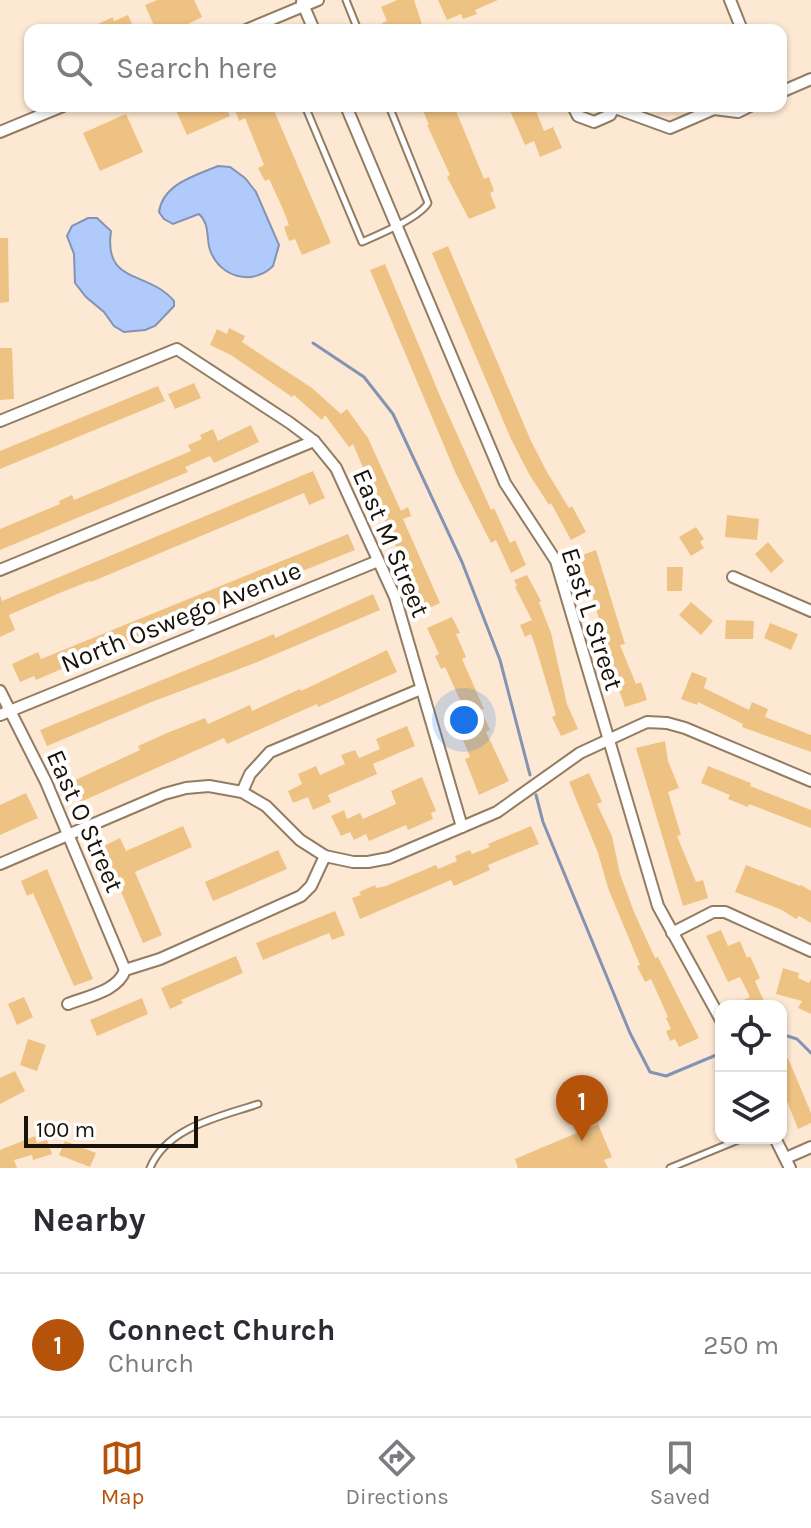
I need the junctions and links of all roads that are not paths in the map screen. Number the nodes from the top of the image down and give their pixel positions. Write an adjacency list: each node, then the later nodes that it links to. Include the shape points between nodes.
1 (318, 0): 4 (street)
2 (346, 0): 7 (lane)
3 (730, 0): 8 (street)
4 (302, 3): 5 (street); 6 (street)
5 (272, 24)
6 (311, 24)
7 (356, 24)
8 (740, 24)
9 (811, 79): 10 (street)
10 (787, 89)
11 (48, 112): 19 (street)
12 (308, 112): 20 (lane, via 362,242)
13 (349, 112): 20 (street, East L Street)
14 (391, 112): 20 (lane, via 428,203)
15 (576, 112): 16 (street, via 594,122)
16 (610, 112)
17 (628, 112): 18 (street, via 670,128)
18 (707, 112)
19 (0, 132)
20 (397, 227): 30 (street, East L Street, via 505,483 556,561)
21 (0, 421): 22 (street, East M Street, via 177,349)
22 (314, 441): 23 (street, East M Street, via 336,468); 24 (street)
23 (378, 561): 27 (street, East M Street, via 395,597); 29 (street, North Oswego Avenue)
24 (0, 570)
25 (733, 577): 26 (street)
26 (811, 611)
27 (421, 689): 32 (street, via 270,752); 33 (street, East M Street)
28 (0, 691): 29 (street, East O Street)
29 (5, 713): 34 (street, East O Street)
30 (608, 739): 31 (street, via 647,722 667,723); 33 (street, via 511,804); 37 (street, East L Street, via 658,906)
31 (811, 781)
32 (242, 792): 34 (street, via 186,788); 35 (street)
33 (462, 827): 35 (street, via 389,858 353,862)
34 (69, 835): 36 (street); 39 (street, East O Street)
35 (325, 856): 39 (street, via 301,896)
36 (0, 864)
37 (672, 933): 38 (street, via 713,912 725,912); 41 (street, East L Street)
38 (811, 951)
39 (125, 970): 40 (street, via 122,980 111,987)
40 (68, 1004)
41 (715, 1009)
42 (258, 1104): 47 (lane, via 179,1134 160,1150)
43 (728, 1144): 48 (lane)
44 (778, 1144): 46 (street)
45 (811, 1147): 46 (street)
46 (788, 1163)
47 (150, 1168)
48 (670, 1168)

